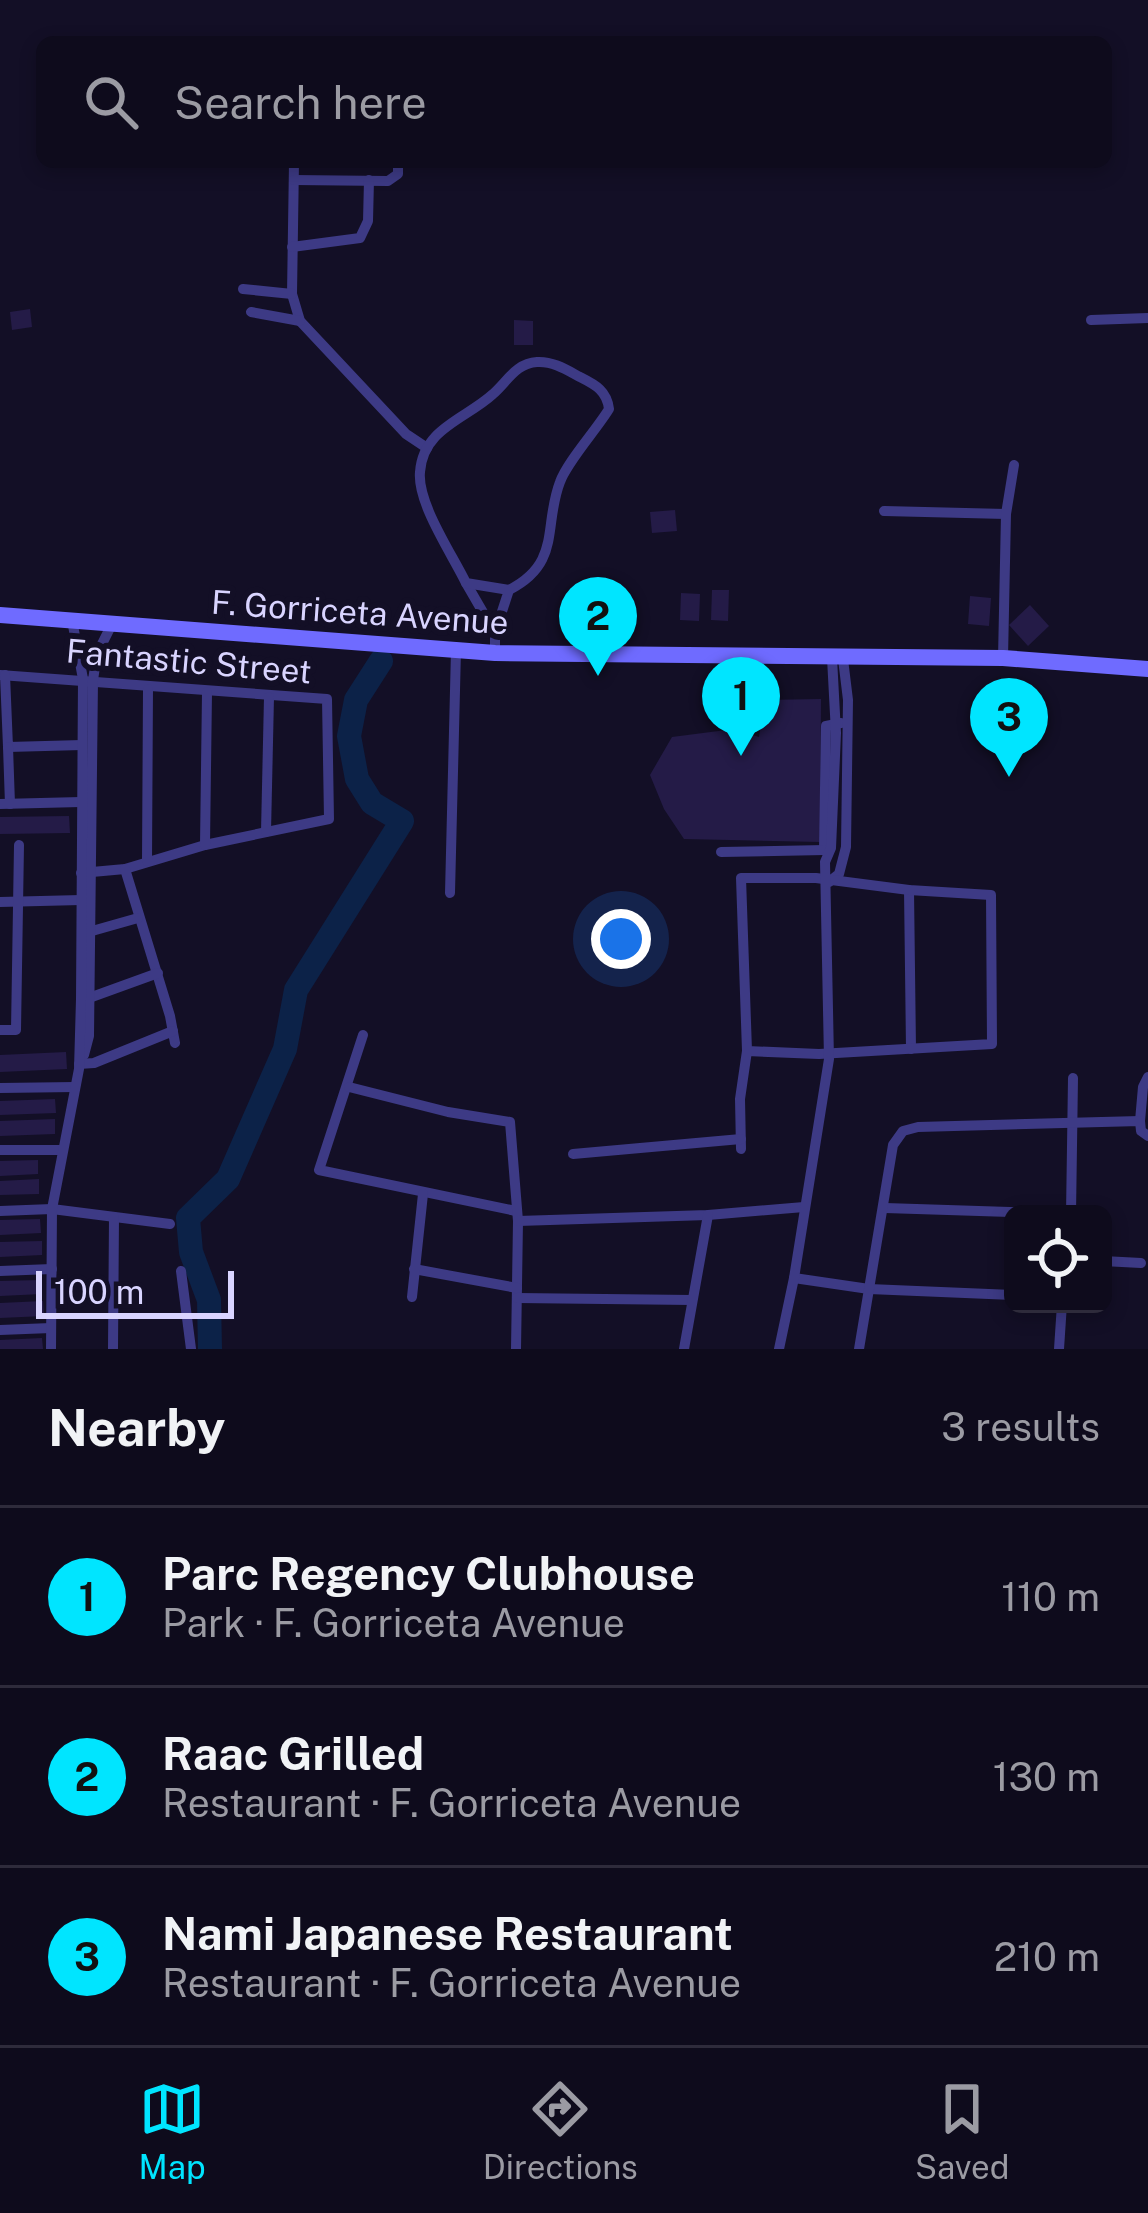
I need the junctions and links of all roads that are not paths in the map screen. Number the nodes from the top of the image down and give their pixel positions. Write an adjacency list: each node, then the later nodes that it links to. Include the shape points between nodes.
1 (294, 168): 3 (street)
2 (396, 168): 4 (street, via 394,178)
3 (294, 180): 4 (street); 5 (street)
4 (369, 180): 5 (street, via 360,238)
5 (292, 248): 7 (street)
6 (243, 289): 7 (street)
7 (292, 294): 11 (street)
8 (251, 312): 11 (street)
9 (1148, 318): 10 (street)
10 (1091, 320)
11 (300, 321): 12 (street)
12 (427, 448): 16 (street, via 419,470 424,499); 17 (street, via 522,366 554,364 608,398 609,410 558,485 550,546 524,583)
13 (1014, 465): 15 (street)
14 (884, 511): 15 (street)
15 (1006, 514): 24 (street)
16 (466, 583): 17 (street); 21 (street)
17 (509, 590): 21 (street)
18 (0, 615): 19 (main road, F. Gorriceta Avenue)
19 (72, 620): 20 (main road, F. Gorriceta Avenue); 27 (street)
20 (112, 624): 22 (main road, F. Gorriceta Avenue); 27 (street)
21 (495, 643): 22 (main road, F. Gorriceta Avenue); 23 (main road, F. Gorriceta Avenue)
22 (456, 650): 47 (street)
23 (837, 658): 24 (main road, F. Gorriceta Avenue); 31 (street)
24 (1003, 658): 25 (main road, F. Gorriceta Avenue)
25 (1148, 669)
26 (2, 675): 27 (street, Fantastic Street); 33 (street)
27 (88, 679): 28 (street, Fantastic Street); 32 (street); 44 (street)
28 (148, 689): 29 (street, Fantastic Street); 42 (street)
29 (207, 692): 30 (street, Fantastic Street); 38 (street)
30 (269, 697): 36 (street); 36 (street, Fantastic Street, via 327,699 328,819)
31 (842, 723): 39 (street); 40 (street, via 826,726)
32 (82, 745): 33 (street); 34 (street)
33 (8, 747): 35 (street)
34 (81, 802): 35 (street); 44 (street)
35 (5, 804)
36 (266, 832): 38 (street)
37 (19, 845): 49 (street)
38 (206, 845): 42 (street)
39 (846, 847): 40 (street); 45 (street)
40 (827, 849): 41 (street); 45 (street)
41 (721, 852)
42 (147, 861): 43 (street)
43 (125, 869): 44 (street); 51 (street)
44 (85, 873): 48 (street); 52 (street)
45 (829, 882): 46 (street); 60 (street, via 741,878); 61 (street)
46 (909, 890): 59 (street); 59 (street, via 991,895 992,1043)
47 (450, 893)
48 (81, 900): 49 (street); 52 (street)
49 (20, 901): 50 (street); 54 (street)
50 (0, 902)
51 (138, 918): 52 (street); 55 (street)
52 (86, 933): 56 (street); 62 (street)
53 (0, 966): 54 (street)
54 (17, 966): 57 (street, via 16,1030)
55 (158, 973): 56 (street); 62 (street, via 174,1037)
56 (89, 998): 62 (street)
57 (0, 1030)
58 (363, 1035): 66 (street)
59 (911, 1049): 61 (street)
60 (747, 1051): 61 (street); 73 (street, via 741,1144)
61 (828, 1054): 76 (street)
62 (80, 1065): 65 (street)
63 (1148, 1077): 68 (street)
64 (1073, 1078): 69 (street)
65 (75, 1087): 67 (street); 72 (street)
66 (349, 1087): 74 (street, via 319,1170); 82 (street, via 510,1122)
67 (0, 1088)
68 (1140, 1121): 69 (street); 70 (street)
69 (1072, 1125): 75 (street); 77 (street, via 908,1127 893,1145)
70 (1148, 1136)
71 (0, 1150): 72 (street)
72 (63, 1150): 78 (street)
73 (574, 1154)
74 (423, 1194): 82 (street); 88 (street)
75 (1071, 1205)
76 (804, 1208): 81 (street); 91 (street)
77 (885, 1208): 80 (street); 92 (street)
78 (52, 1210): 79 (street); 83 (street); 87 (street)
79 (0, 1211)
80 (1004, 1212)
81 (708, 1215): 82 (street); 96 (street)
82 (517, 1216): 93 (street)
83 (114, 1217): 84 (street); 101 (street)
84 (170, 1224)
85 (1112, 1261): 86 (street)
86 (1141, 1263)
87 (52, 1269): 89 (street); 98 (street)
88 (414, 1269): 93 (street); 95 (street)
89 (0, 1270)
90 (181, 1271): 102 (street)
91 (794, 1278): 92 (street); 105 (street)
92 (869, 1289): 94 (street); 106 (street)
93 (517, 1293): 96 (street); 103 (street)
94 (1004, 1295)
95 (412, 1297)
96 (692, 1300): 104 (street)
97 (1061, 1313): 107 (street)
98 (52, 1328): 99 (street); 100 (street)
99 (0, 1330)
100 (51, 1349)
101 (113, 1349)
102 (191, 1349)
103 (516, 1349)
104 (684, 1349)
105 (779, 1349)
106 (859, 1349)
107 (1059, 1349)

